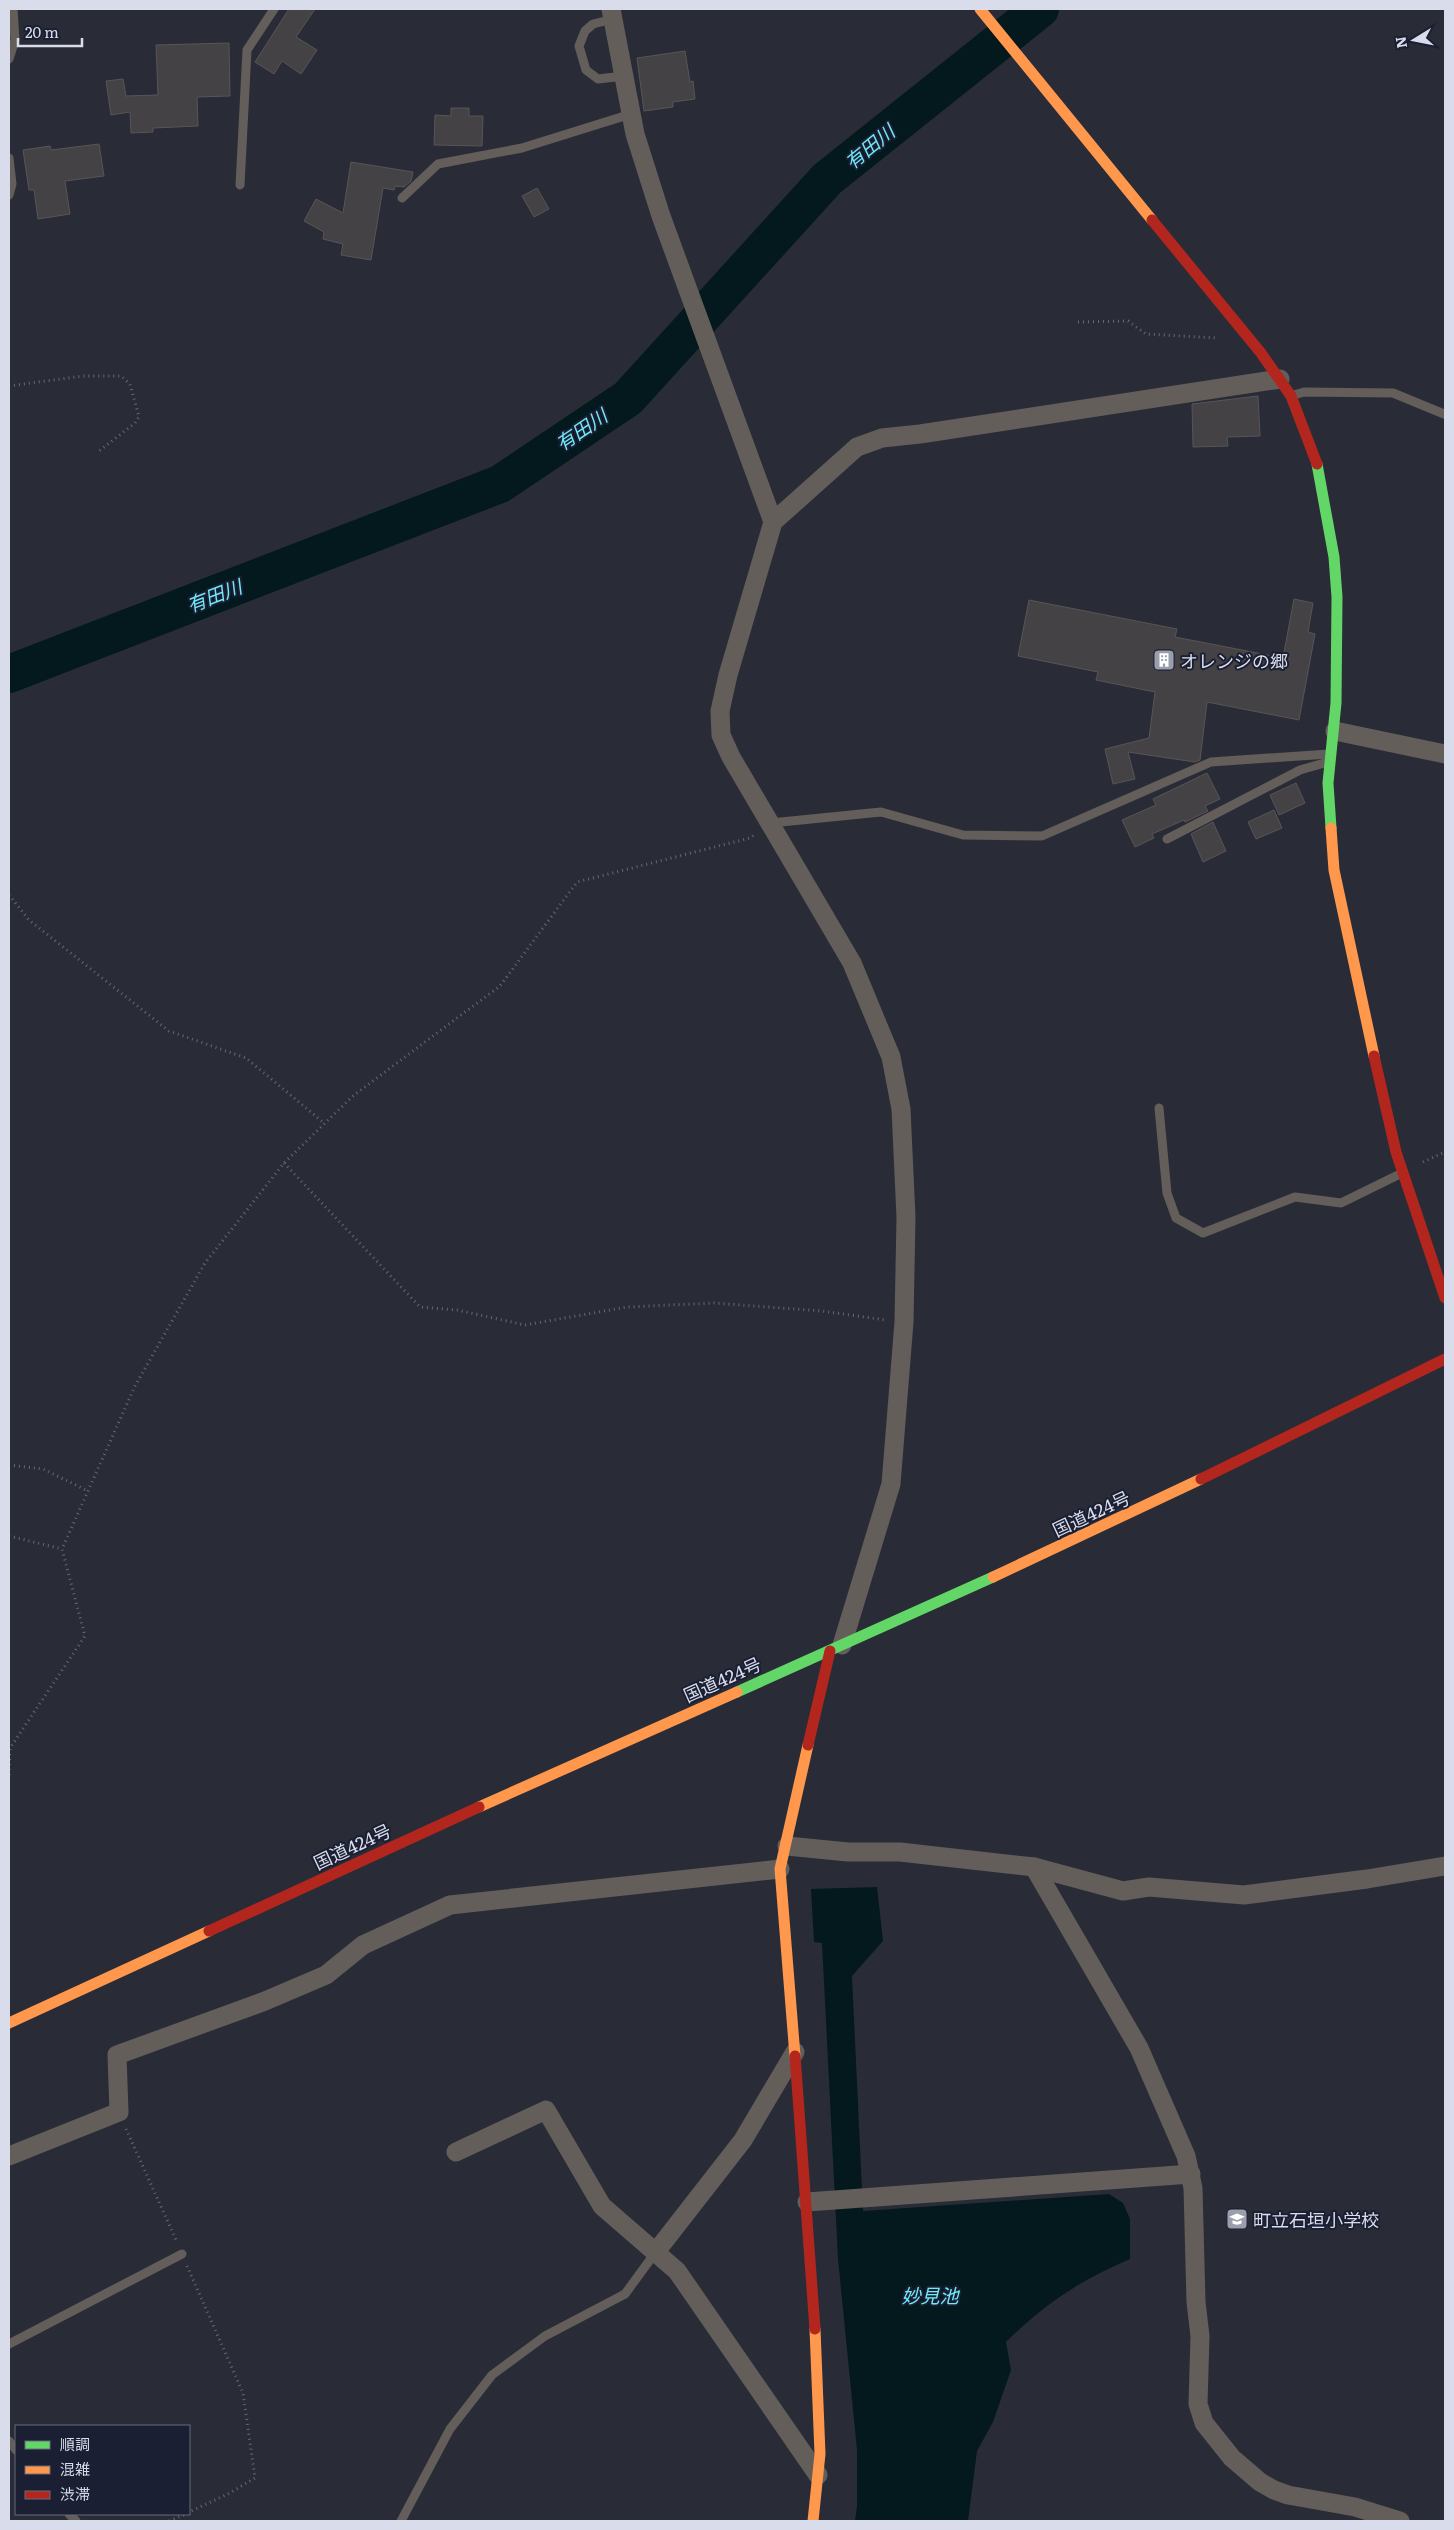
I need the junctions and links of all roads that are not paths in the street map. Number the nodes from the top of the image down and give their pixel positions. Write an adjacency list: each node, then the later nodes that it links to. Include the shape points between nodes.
1 (13, 9): 5 (lane, via 15,40)
2 (274, 9): 9 (lane, via 247,50)
3 (980, 9): 12 (main road)
4 (612, 14): 6 (street); 6 (lane, via 585,31 579,46 586,70 598,79)
5 (9, 59)
6 (624, 76): 7 (street)
7 (631, 114): 11 (lane, via 522,148 438,164); 15 (street, via 661,216)
8 (9, 158): 10 (lane, via 12,184)
9 (240, 185)
10 (9, 195)
11 (402, 198)
12 (1280, 379): 13 (main road); 15 (street, via 882,438 857,447)
13 (1291, 396): 14 (lane, via 1304,392 1393,393); 16 (main road, via 1320,473 1334,557 1338,639)
14 (1444, 414)
15 (773, 522): 19 (street, via 720,711 721,735 731,757)
16 (1335, 731): 17 (street); 18 (main road)
17 (1445, 754)
18 (1331, 757): 19 (lane, via 1211,762 1042,836 962,835 881,812); 20 (lane); 22 (main road, via 1328,807 1338,895)
19 (771, 823): 25 (street, via 852,963 891,1057 901,1109 906,1217 904,1322 891,1484)
20 (1167, 840)
21 (1159, 1108): 22 (lane, via 1167,1193 1176,1218 1203,1233 1295,1197 1341,1203)
22 (1402, 1172): 23 (main road)
23 (1445, 1298)
24 (1445, 1359): 25 (main road, 国道424号, via 1118,1520)
25 (836, 1648): 26 (main road); 30 (main road, 国道424号, via 564,1768)
26 (787, 1846): 28 (street, via 848,1852 900,1852); 29 (main road)
27 (1445, 1866): 28 (street, via 1244,1895 1150,1887 1123,1891)
28 (1034, 1867): 34 (street, via 1139,2048 1181,2143)
29 (780, 1869): 31 (main road); 33 (street, via 450,1905 362,1945 326,1975 117,2055 119,2112)
30 (9, 2023)
31 (795, 2052): 35 (main road); 36 (street, via 743,2140)
32 (456, 2152): 36 (street, via 546,2110 602,2206)
33 (9, 2156)
34 (1191, 2174): 35 (street); 42 (street, via 1200,2336 1198,2404 1204,2423 1232,2458 1274,2490 1355,2507)
35 (807, 2202): 39 (main road, via 819,2406)
36 (655, 2253): 39 (street, via 677,2271); 40 (lane, via 625,2294 545,2336 492,2374 450,2429)
37 (182, 2254): 38 (lane)
38 (9, 2344)
39 (818, 2475): 41 (main road)
40 (400, 2521)
41 (813, 2521)
42 (1400, 2521)

